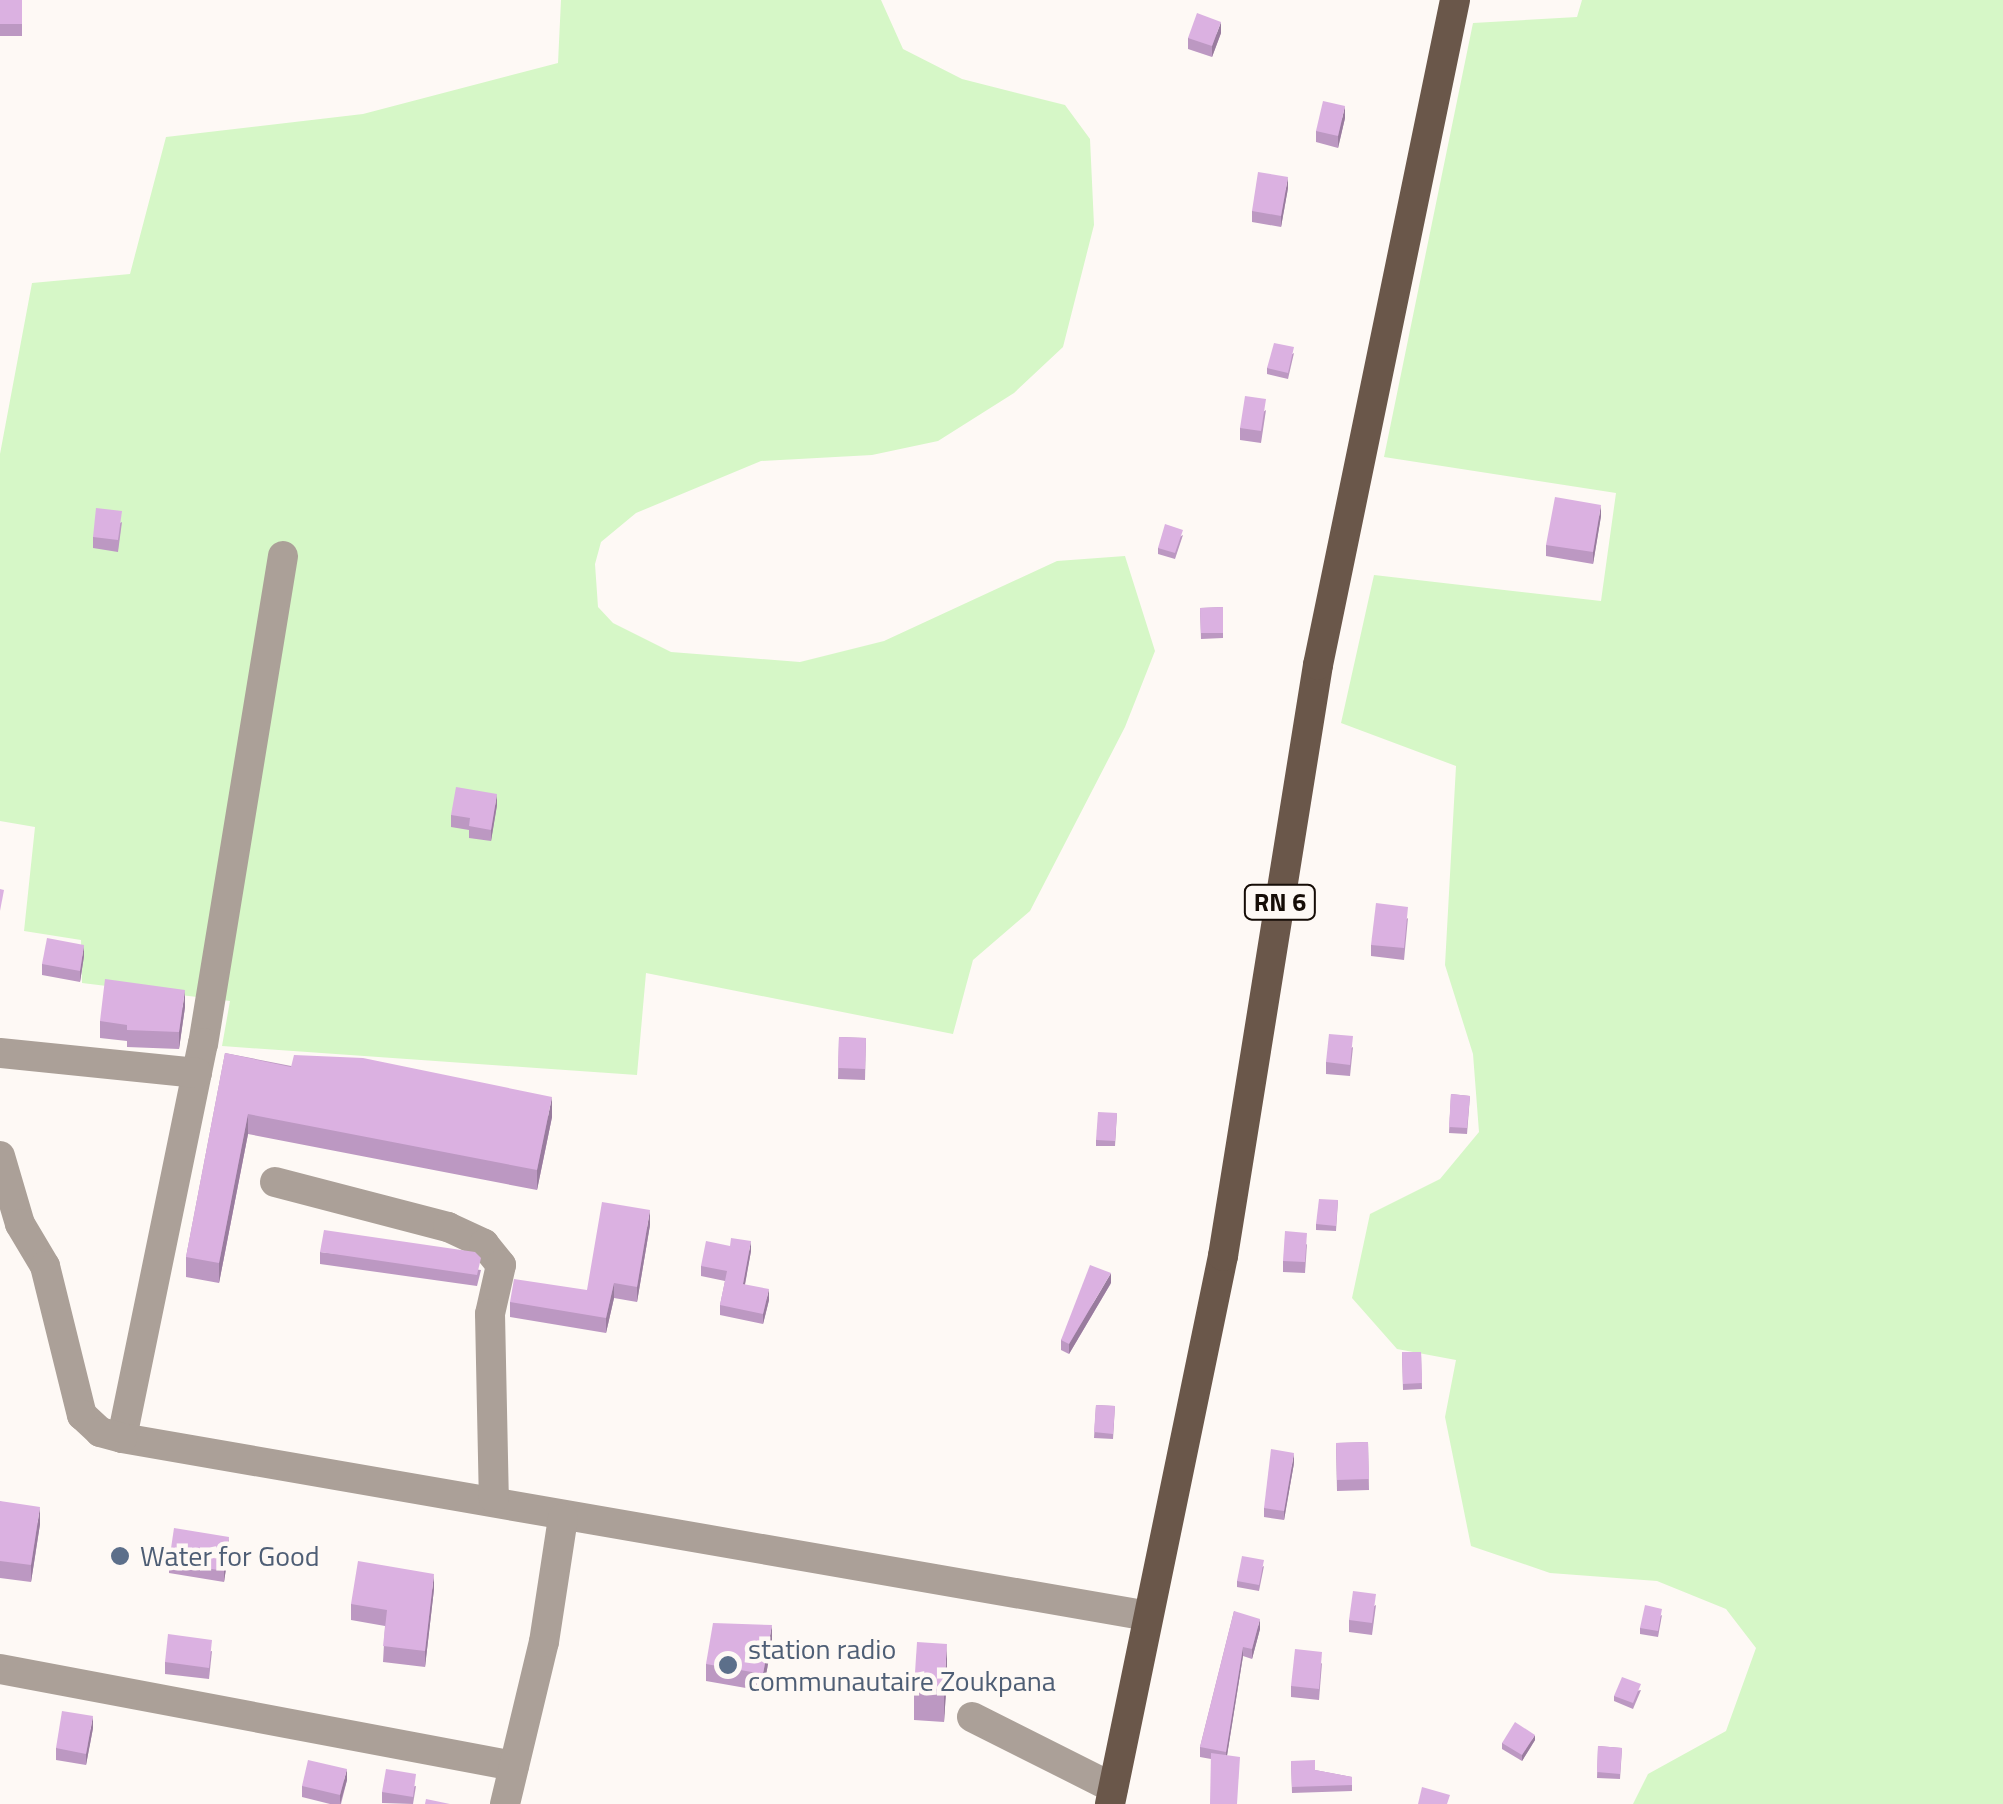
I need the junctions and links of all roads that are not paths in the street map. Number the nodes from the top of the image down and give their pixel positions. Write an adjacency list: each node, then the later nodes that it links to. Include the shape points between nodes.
1 (1455, 0): 10 (main road, RN 6, via 1318,665 1224,1256)
2 (283, 556): 4 (street)
3 (0, 1053): 4 (street)
4 (197, 1073): 7 (street)
5 (0, 1156): 7 (street, via 20,1224 45,1266 82,1415 100,1432)
6 (275, 1182): 8 (street, via 448,1227 484,1244 501,1265 490,1314)
7 (122, 1438): 8 (street)
8 (494, 1498): 9 (street)
9 (563, 1518): 10 (street); 13 (street, via 544,1642)
10 (1148, 1616): 14 (main road, RN 6)
11 (0, 1669): 13 (street)
12 (972, 1718): 14 (street)
13 (514, 1766): 15 (street)
14 (1111, 1796)
15 (505, 1804)

